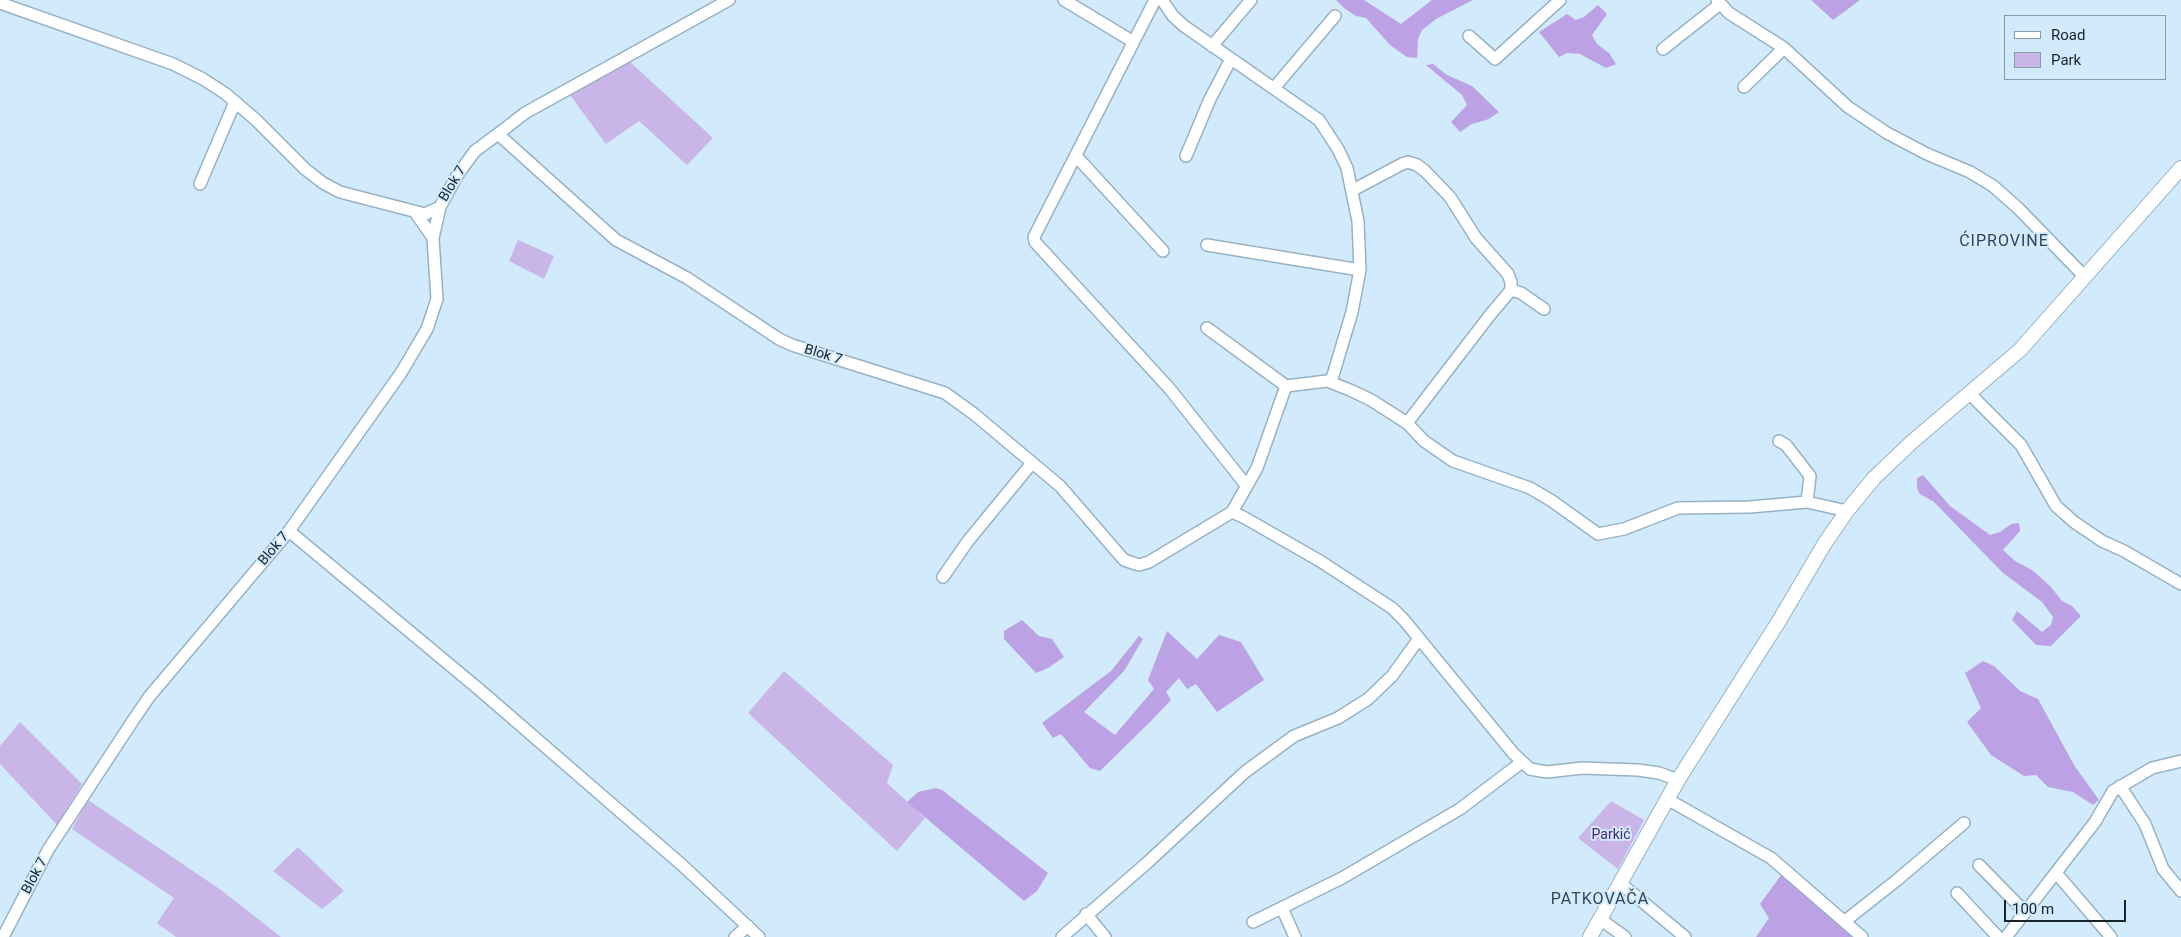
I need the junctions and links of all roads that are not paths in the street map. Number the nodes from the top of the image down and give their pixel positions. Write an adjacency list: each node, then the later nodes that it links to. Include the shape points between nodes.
1 (729, 0): 19 (street, via 525,113)
2 (1064, 0): 11 (street)
3 (1155, 0): 11 (street)
4 (1162, 0): 12 (street, via 1172,16)
5 (1251, 0): 12 (street)
6 (1560, 0): 10 (street, via 1495,59)
7 (1719, 2): 13 (street); 14 (street, via 1729,13)
8 (0, 3): 18 (street, via 173,64 204,79)
9 (1335, 16): 17 (street)
10 (1469, 36)
11 (1132, 41): 20 (street)
12 (1212, 46): 15 (street)
13 (1663, 48)
14 (1784, 48): 16 (street); 31 (street, via 1848,107 1927,154 1970,172 1993,186)
15 (1230, 59): 17 (street); 21 (street)
16 (1744, 87)
17 (1274, 88): 24 (street, via 1319,120 1338,149)
18 (235, 102): 23 (street); 26 (street, via 323,183 340,192)
19 (498, 134): 25 (street, Blok 7, via 475,152 458,174); 40 (street, Blok 7, via 616,240 687,278 779,339 945,393)
20 (1076, 156): 29 (street); 41 (street, via 1034,237 1035,242 1168,388)
21 (1186, 156)
22 (2181, 168): 31 (main road)
23 (200, 184)
24 (1353, 190): 30 (street); 32 (street, via 1402,164 1417,165 1450,198 1476,238 1508,274)
25 (440, 207): 26 (street, via 425,214); 27 (street, Blok 7)
26 (415, 212): 27 (street)
27 (433, 238): 45 (street, Blok 7, via 437,299 427,329 401,373)
28 (1207, 245): 30 (street)
29 (1163, 251)
30 (1360, 270): 35 (street, via 1352,312)
31 (2085, 278): 37 (main road, via 2020,350)
32 (1511, 290): 33 (street); 38 (street)
33 (1544, 309)
34 (1206, 328): 36 (street)
35 (1331, 382): 36 (street); 38 (street, via 1371,400)
36 (1286, 386): 41 (street, via 1256,468)
37 (1970, 394): 43 (main road, via 1874,478); 47 (street, via 2021,445 2056,506 2102,541)
38 (1407, 423): 42 (street, via 1452,462 1530,488 1603,535 1678,508)
39 (1779, 441): 42 (street, via 1786,445 1810,476)
40 (1032, 463): 44 (street, Blok 7, via 1060,486 1124,560 1139,565); 46 (street)
41 (1246, 485): 44 (street)
42 (1807, 502): 43 (street)
43 (1847, 511): 51 (main road)
44 (1232, 512): 48 (street, via 1320,561 1392,608)
45 (289, 531): 66 (street, via 481,691 682,864); 67 (street, Blok 7, via 136,715 48,850)
46 (943, 577)
47 (2181, 584)
48 (1418, 640): 50 (street); 62 (street, via 1392,676 1368,698 1338,718 1294,736 1245,772 1148,862)
49 (2181, 761): 52 (street, via 2152,768)
50 (1522, 762): 51 (street, via 1537,771 1582,768 1638,770); 60 (street, via 1460,809 1342,878)
51 (1678, 780): 53 (main road)
52 (2120, 786): 56 (street, via 2113,790 2095,822); 58 (street, via 2145,824 2163,869)
53 (1667, 798): 57 (main road); 64 (street, via 1771,858)
54 (1964, 823): 64 (street)
55 (1979, 865): 61 (street)
56 (2057, 874): 61 (street); 79 (street)
57 (1620, 883): 63 (main road); 75 (street)
58 (2181, 890)
59 (1957, 893): 77 (street)
60 (1282, 908): 65 (street); 72 (street)
61 (2025, 912): 78 (street)
62 (1086, 914): 70 (street); 71 (street)
63 (1600, 920): 73 (main road); 74 (street)
64 (1845, 921): 76 (street)
65 (1253, 922)
66 (748, 926): 68 (street); 69 (street)
67 (3, 937)
68 (735, 937)
69 (759, 937)
70 (1062, 937)
71 (1105, 937)
72 (1295, 937)
73 (1590, 937)
74 (1625, 937)
75 (1686, 937)
76 (1862, 937)
77 (1998, 937)
78 (2006, 937)
79 (2111, 937)

